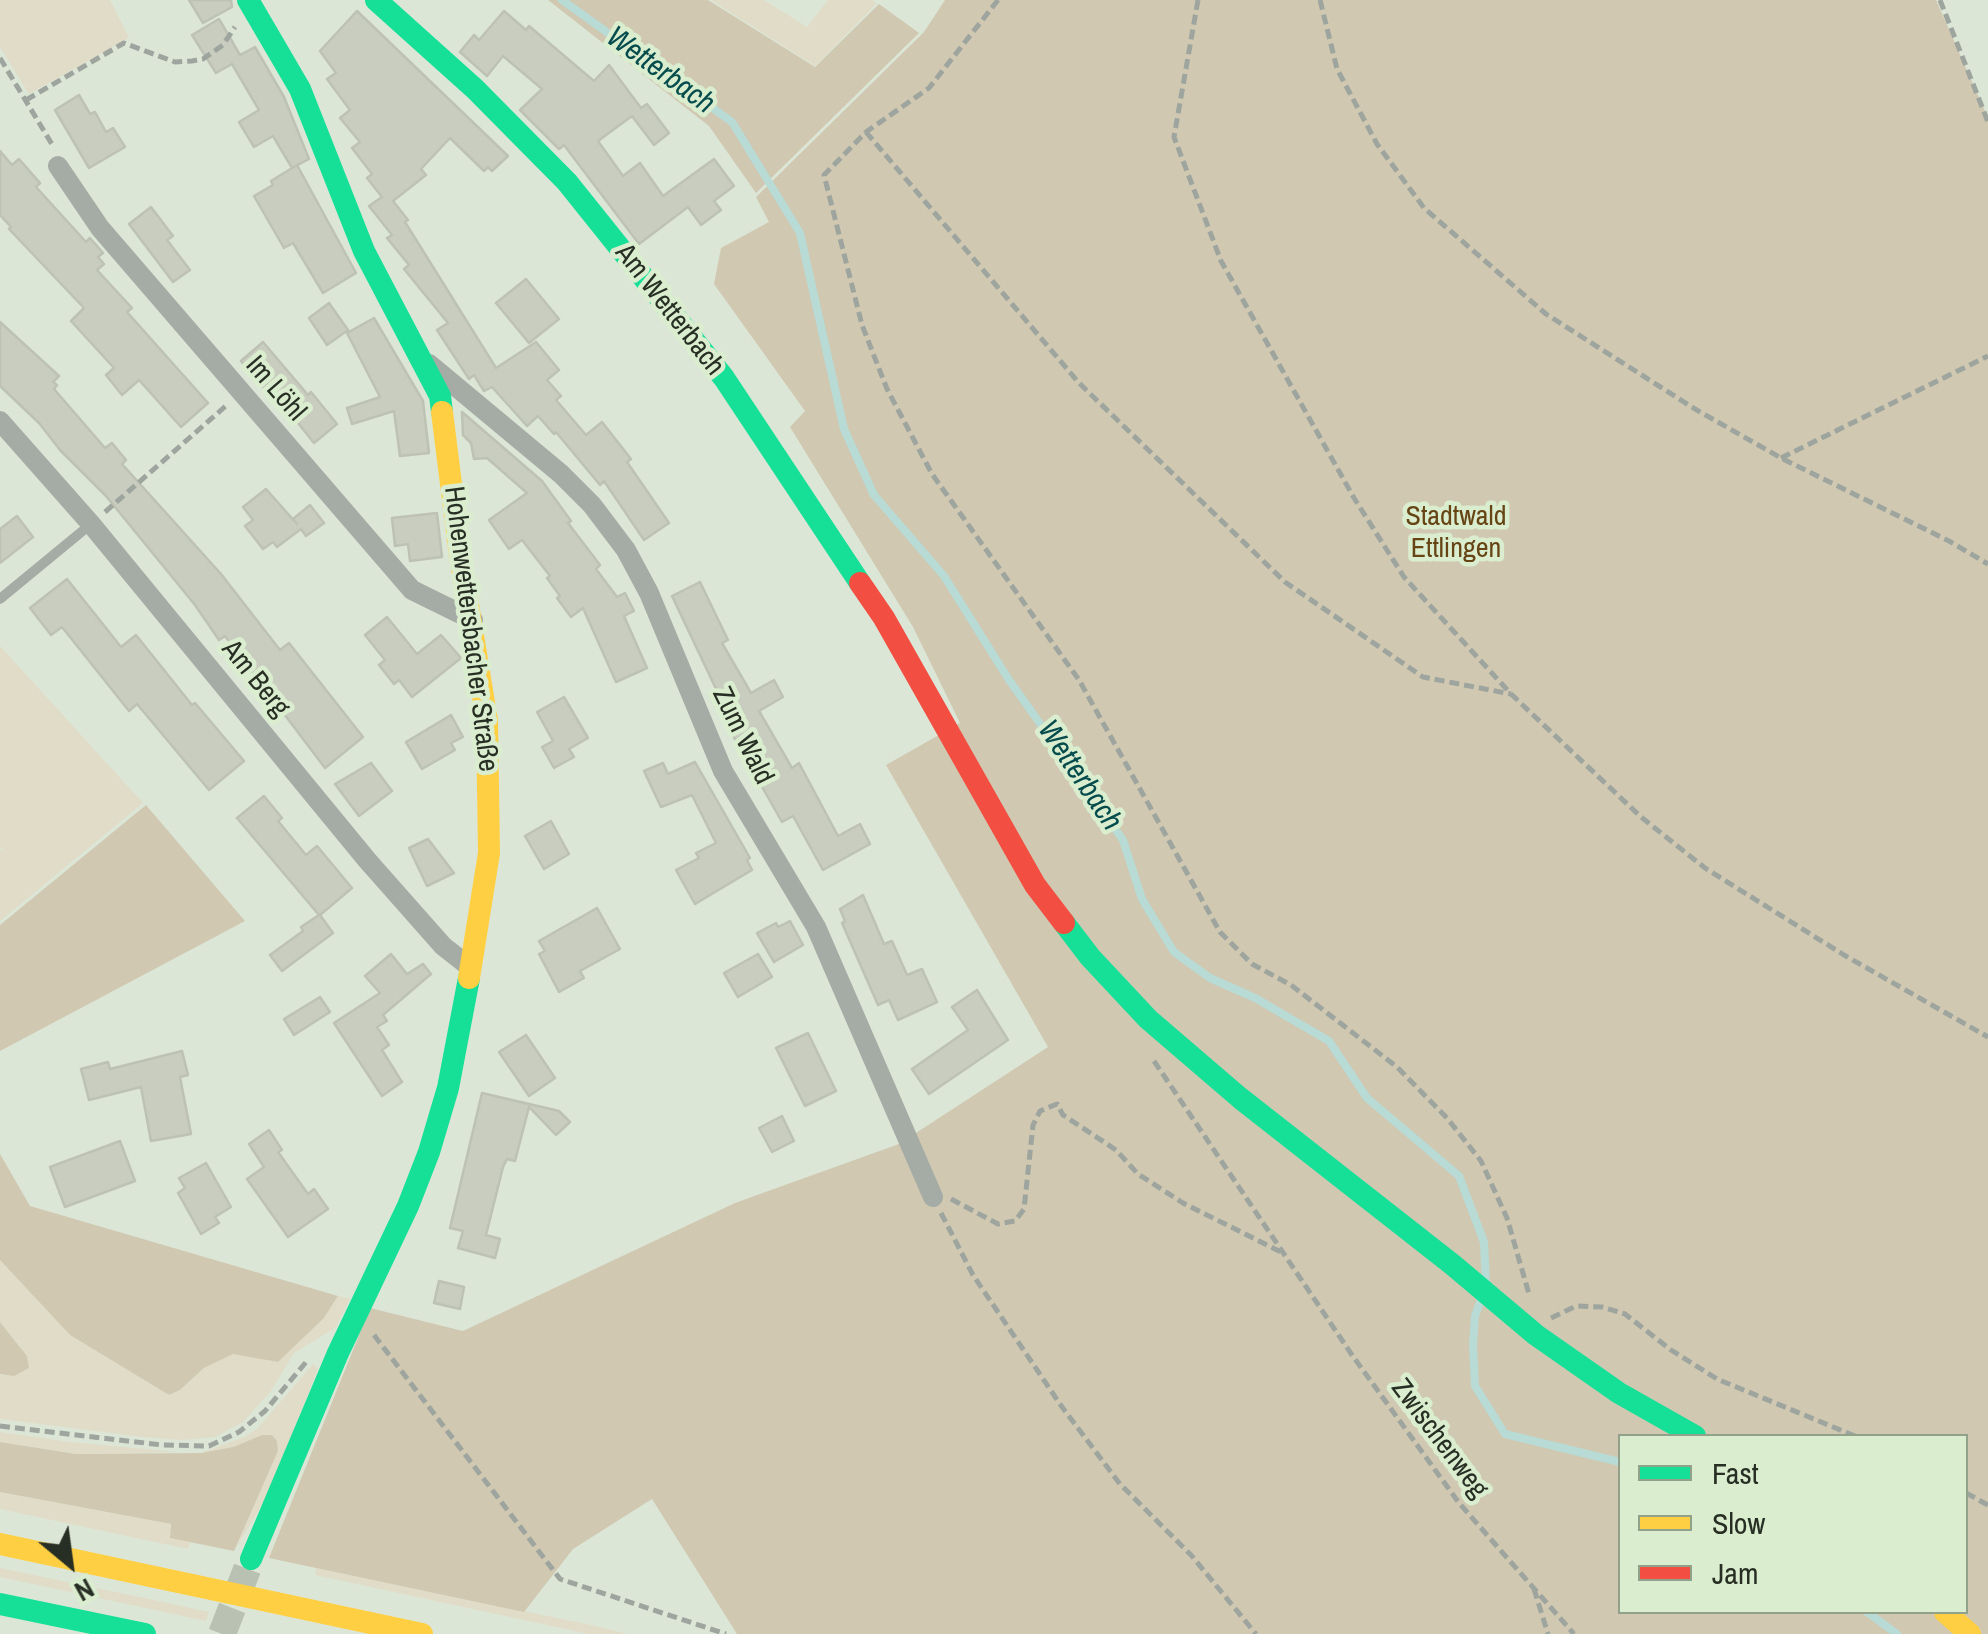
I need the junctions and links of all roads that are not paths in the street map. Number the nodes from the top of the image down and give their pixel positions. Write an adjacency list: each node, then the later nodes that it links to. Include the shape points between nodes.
1 (376, 0): 11 (main road, Am Wetterbach, via 513,126 598,218 742,403 911,662 1034,885 1080,946 1148,1019 1240,1098 1574,1364)
2 (252, 6): 4 (main road, Hohenwettersbacher Straße, via 300,89 364,250)
3 (58, 166): 8 (street, Im Löhl, via 100,228 412,590)
4 (423, 360): 8 (main road, Hohenwettersbacher Straße, via 440,396); 10 (street, Zum Wald, via 561,474 626,550 723,771 816,926)
5 (0, 422): 6 (street, Am Berg)
6 (91, 524): 7 (lane); 9 (street, Am Berg, via 367,860)
7 (0, 599)
8 (474, 620): 9 (main road, Hohenwettersbacher Straße, via 488,721 490,810)
9 (471, 968): 13 (main road, Hohenwettersbacher Straße, via 430,1152)
10 (933, 1197)
11 (1691, 1434)
12 (0, 1544): 17 (main road)
13 (251, 1559)
14 (0, 1604): 16 (main road)
15 (1947, 1614): 18 (main road)
16 (145, 1634)
17 (422, 1634)
18 (1970, 1634)

